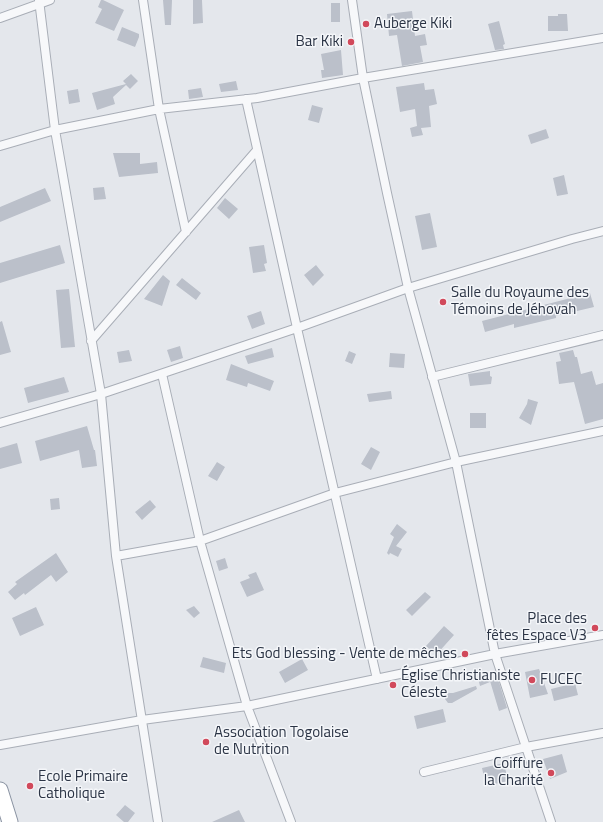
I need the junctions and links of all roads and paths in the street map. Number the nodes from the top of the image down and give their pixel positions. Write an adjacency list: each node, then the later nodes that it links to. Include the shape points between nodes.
1 (50, 0): 4 (street)
2 (143, 0): 9 (street)
3 (352, 0): 7 (street)
4 (39, 2): 5 (street); 10 (street)
5 (0, 18)
6 (603, 38): 7 (street)
7 (363, 78): 8 (street); 15 (street)
8 (246, 99): 9 (street); 12 (street)
9 (159, 109): 10 (street); 14 (street)
10 (56, 130): 11 (street); 18 (street)
11 (0, 146)
12 (257, 150): 14 (street); 16 (street)
13 (603, 231): 15 (street)
14 (186, 232): 18 (street)
15 (408, 288): 16 (street); 20 (street)
16 (297, 328): 19 (street); 25 (street)
17 (603, 335): 20 (street)
18 (92, 341): 21 (street)
19 (162, 374): 21 (street); 26 (street)
20 (432, 377): 24 (street)
21 (101, 394): 22 (street); 27 (street)
22 (0, 423)
23 (603, 431): 24 (street)
24 (456, 462): 25 (street); 29 (street)
25 (335, 493): 26 (street); 30 (street)
26 (200, 541): 27 (street); 31 (street)
27 (116, 556): 32 (street)
28 (603, 635): 29 (street)
29 (495, 654): 30 (street); 35 (street)
30 (377, 679): 31 (street)
31 (247, 706): 32 (street); 40 (street)
32 (142, 720): 34 (street); 39 (street)
33 (603, 733): 35 (street)
34 (0, 746)
35 (526, 747): 36 (street); 41 (street)
36 (424, 772)
37 (0, 790): 38 (highway)
38 (10, 822)
39 (158, 822)
40 (291, 822)
41 (551, 822)

